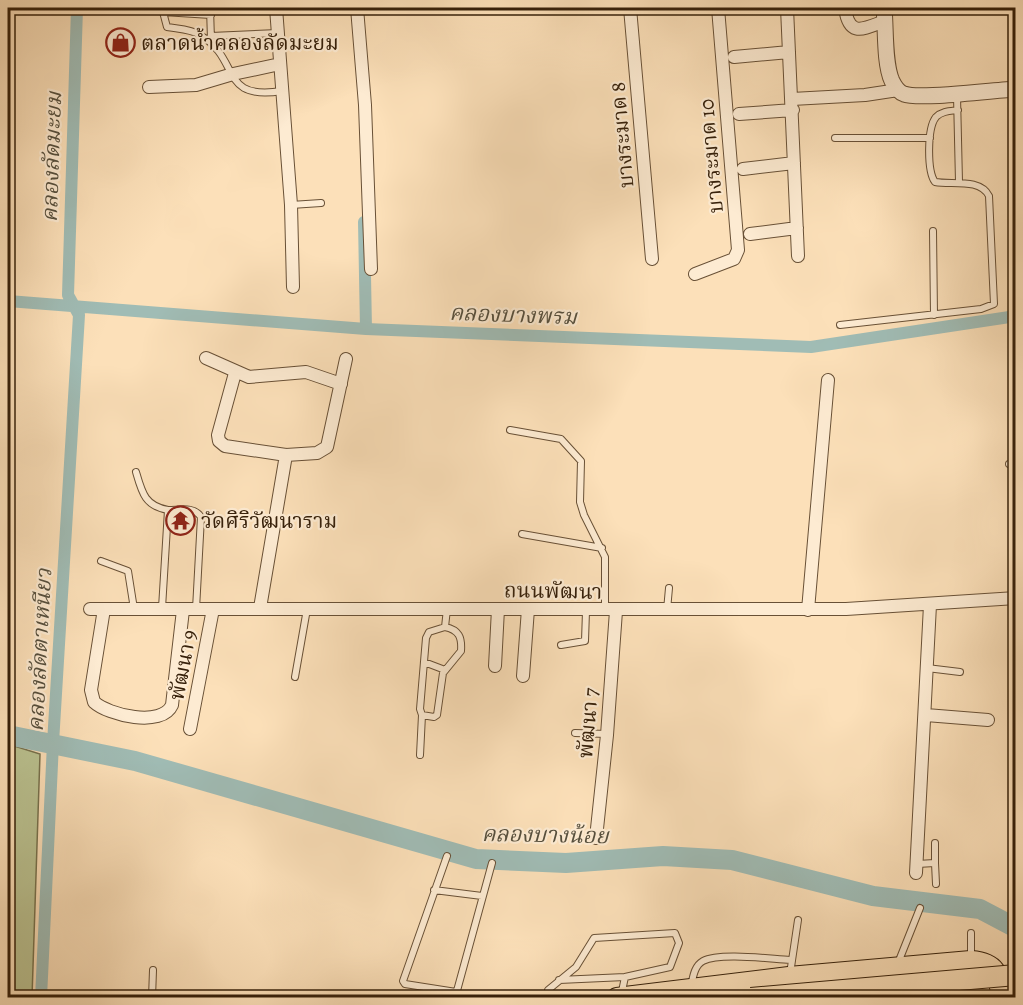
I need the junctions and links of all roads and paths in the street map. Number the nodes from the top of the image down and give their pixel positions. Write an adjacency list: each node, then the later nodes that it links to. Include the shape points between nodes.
1 (276, 8): 10 (street)
2 (357, 8): 36 (street, via 365,105)
3 (630, 8): 35 (street, บางระมาด 8)
4 (718, 8): 37 (street, บางระมาด 10, via 738,250 734,259)
5 (787, 8): 12 (street)
6 (845, 8): 9 (street, via 848,24 854,28 862,29)
7 (164, 10): 8 (lane); 11 (lane, via 168,27)
8 (211, 11): 11 (lane)
9 (884, 14): 18 (street, via 891,80)
10 (278, 33): 11 (lane); 14 (street)
11 (211, 39): 15 (lane)
12 (789, 52): 13 (street); 21 (street)
13 (735, 57)
14 (280, 64): 15 (street); 19 (street)
15 (233, 74): 16 (street, via 196,85); 19 (lane, via 242,89 250,93)
16 (149, 87)
17 (1016, 89): 20 (street)
18 (897, 90): 20 (street, via 907,95); 21 (street)
19 (282, 91): 30 (street)
20 (957, 93): 22 (lane)
21 (792, 104): 23 (street); 26 (street)
22 (958, 110): 25 (lane, via 938,115); 28 (lane)
23 (739, 114)
24 (835, 138): 25 (lane)
25 (930, 138): 28 (lane, via 933,179 941,183)
26 (794, 163): 27 (street); 31 (street)
27 (743, 169)
28 (959, 182): 39 (lane, via 986,190 991,202 993,304 989,308)
29 (321, 203): 30 (lane)
30 (291, 205): 38 (street)
31 (797, 228): 33 (street); 34 (street)
32 (933, 231): 39 (lane)
33 (750, 234)
34 (798, 256)
35 (652, 259)
36 (370, 269)
37 (695, 274)
38 (293, 287)
39 (933, 315): 40 (lane)
40 (840, 326)
41 (206, 358): 43 (street)
42 (346, 359): 45 (street)
43 (235, 373): 45 (street, via 254,378 306,372); 47 (street, via 219,441 225,446)
44 (828, 380): 68 (street)
45 (341, 384): 47 (street, via 327,447 317,453)
46 (510, 430): 51 (lane, via 561,439 578,456 580,502)
47 (285, 455): 57 (street)
48 (136, 472): 49 (lane, via 142,496 156,508)
49 (168, 510): 56 (lane); 61 (lane, via 194,510 201,517)
50 (522, 534): 51 (lane)
51 (602, 548): 70 (lane)
52 (101, 561): 60 (lane, via 128,571)
53 (669, 588): 71 (lane)
54 (1016, 598): 55 (street, ถนนพัฒนา)
55 (930, 605): 68 (street, ถนนพัฒนา); 76 (street)
56 (162, 608): 60 (street, ถนนพัฒนา); 67 (street, ถนนพัฒนา)
57 (260, 608): 62 (street, ถนนพัฒนา); 63 (street, ถนนพัฒนา)
58 (90, 609): 59 (street, ถนนพัฒนา)
59 (104, 609): 60 (street, ถนนพัฒนา); 67 (street, via 91,690 94,702 112,713 152,718 166,714 172,705)
60 (134, 609)
61 (196, 609): 62 (street, ถนนพัฒนา); 67 (street, ถนนพัฒนา)
62 (213, 609): 84 (street, พัฒนา 9)
63 (307, 609): 64 (street, ถนนพัฒนา); 80 (lane)
64 (447, 609): 65 (street, ถนนพัฒนา); 72 (lane)
65 (498, 609): 66 (street, ถนนพัฒนา); 75 (street)
66 (528, 609): 69 (street, ถนนพัฒนา); 79 (street)
67 (183, 610)
68 (808, 610): 71 (street, ถนนพัฒนา)
69 (586, 611): 70 (street, ถนนพัฒนา); 73 (lane, via 585,641)
70 (610, 611): 71 (street, ถนนพัฒนา); 86 (street, พัฒนา 7)
71 (667, 611)
72 (445, 627): 74 (lane, via 429,632); 77 (lane, via 457,631 461,645 458,657)
73 (561, 645)
74 (424, 662): 77 (lane); 81 (lane)
75 (495, 666)
76 (927, 668): 78 (lane); 82 (street)
77 (445, 670): 81 (lane, via 439,710 434,717)
78 (960, 672)
79 (523, 676)
80 (295, 677)
81 (422, 715): 87 (lane)
82 (926, 716): 83 (street); 93 (street)
83 (988, 720)
84 (190, 729)
85 (575, 733): 86 (lane)
86 (607, 735): 88 (street, พัฒนา 7)
87 (420, 755)
88 (596, 838)
89 (935, 843): 92 (lane)
90 (447, 856): 95 (lane)
91 (492, 863): 96 (lane)
92 (935, 863): 93 (lane); 94 (lane)
93 (916, 869)
94 (936, 885)
95 (434, 890): 96 (lane); 108 (lane, via 402,981)
96 (482, 896): 108 (lane)
97 (920, 908): 102 (lane)
98 (798, 920): 101 (lane)
99 (971, 933): 100 (lane)
100 (971, 961): 102 (main road); 114 (main road, via 992,966)
101 (790, 969): 102 (main road); 107 (main road); 107 (lane, via 726,958 704,961 695,971)
102 (895, 969)
103 (153, 970): 109 (lane)
104 (1016, 975): 113 (main road, bridge)
105 (625, 977): 106 (lane); 106 (lane, via 670,967 679,937 675,933 594,938 576,967); 110 (lane)
106 (558, 980): 112 (lane, via 548,990)
107 (690, 989): 110 (main road)
108 (455, 994)
109 (152, 997): 111 (lane)
110 (619, 997)
111 (118, 998)
112 (547, 998)
113 (751, 998)
114 (1002, 998)

